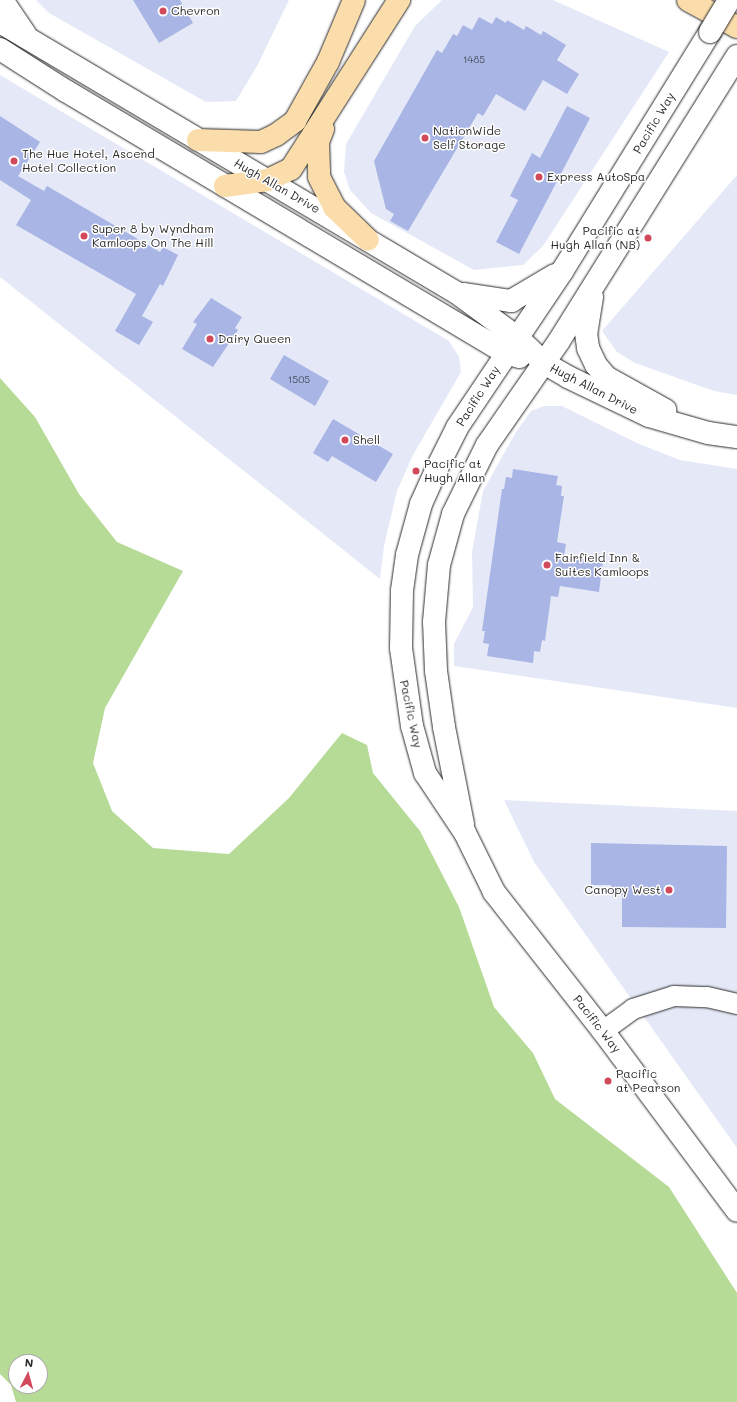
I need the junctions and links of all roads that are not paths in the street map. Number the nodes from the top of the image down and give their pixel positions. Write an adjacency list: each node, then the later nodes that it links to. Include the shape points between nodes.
1 (2, 0): 8 (main road)
2 (354, 0): 12 (highway, via 328,62 295,121 261,142)
3 (399, 0): 11 (highway)
4 (688, 0): 7 (highway)
5 (730, 0): 16 (main road, Pacific Way, bridge)
6 (0, 22): 8 (main road, Hugh Allan Drive)
7 (737, 28)
8 (28, 38): 12 (main road, Hugh Allan Drive)
9 (0, 49): 14 (main road, Hugh Allan Drive)
10 (737, 56): 17 (main road, Pacific Way)
11 (330, 109): 13 (highway, via 291,169); 15 (highway, via 318,142 319,177 334,206)
12 (198, 140): 13 (main road, Hugh Allan Drive)
13 (268, 180): 14 (highway); 15 (main road, Hugh Allan Drive)
14 (226, 186): 19 (main road, Hugh Allan Drive)
15 (368, 240): 18 (main road, Hugh Allan Drive)
16 (563, 270): 18 (main road, via 511,301); 19 (main road, Pacific Way)
17 (594, 286): 20 (main road, Pacific Way); 21 (main road, via 586,333 588,348 596,366 606,377)
18 (458, 293): 19 (main road, Hugh Allan Drive)
19 (511, 345): 20 (main road, Hugh Allan Drive); 24 (main road, Pacific Way, via 457,428 421,504 407,555 402,591)
20 (544, 363): 21 (main road, Hugh Allan Drive, via 618,403 649,416); 23 (main road, Pacific Way, via 487,445 453,514 439,565 435,599)
21 (708, 433): 22 (main road, Hugh Allan Drive)
22 (737, 437)
23 (436, 671): 24 (main road); 25 (main road, Pacific Way)
24 (402, 672): 25 (main road, Pacific Way, via 412,726 425,773)
25 (465, 833): 27 (main road, Pacific Way, via 494,892)
26 (737, 1004): 27 (street, via 707,997 674,996 633,1009)
27 (603, 1031): 28 (main road, Pacific Way)
28 (737, 1211)

